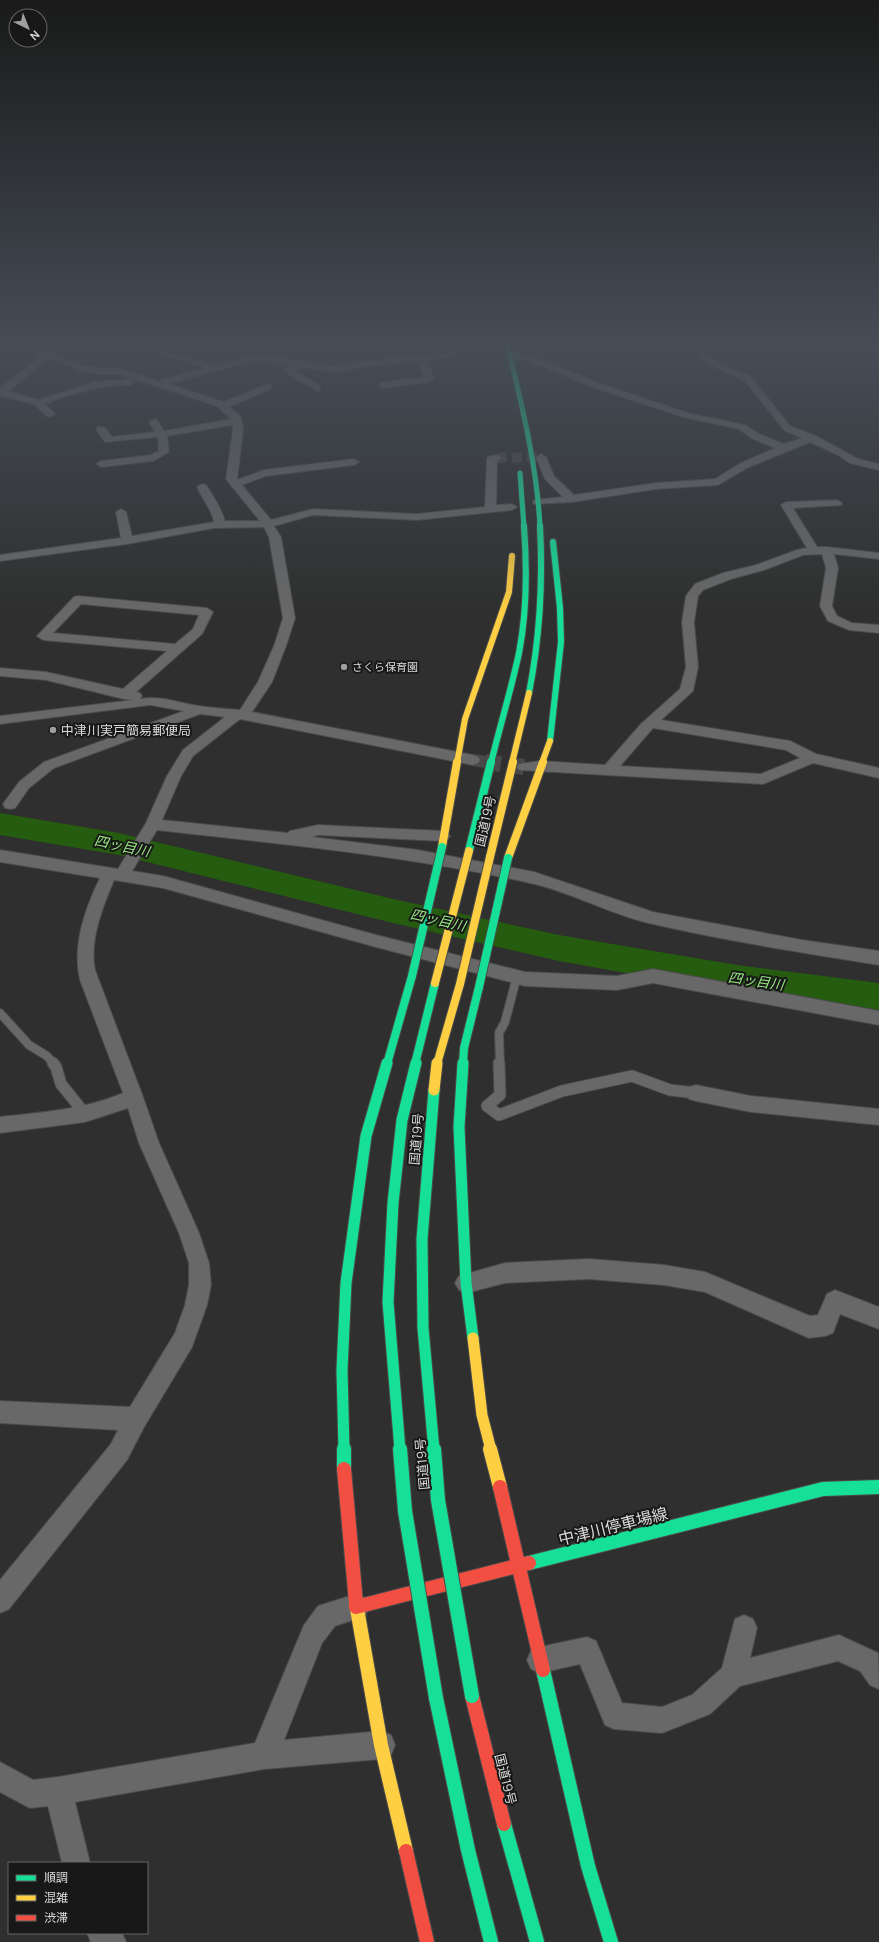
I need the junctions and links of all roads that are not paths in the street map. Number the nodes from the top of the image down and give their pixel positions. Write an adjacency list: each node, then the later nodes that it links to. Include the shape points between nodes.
1 (104, 433): 7 (street, via 109,440)
2 (170, 433): 7 (street)
3 (238, 433): 17 (street, via 230,479)
4 (528, 433): 20 (main road, 国道19号)
5 (750, 433): 9 (street)
6 (799, 433): 8 (street)
7 (162, 434): 14 (street, via 164,452 153,458)
8 (812, 438): 9 (street); 15 (street, via 854,461)
9 (784, 448): 19 (street, via 743,466 718,482 656,486)
10 (541, 457): 19 (street, via 549,477)
11 (497, 458): 22 (street, via 492,458)
12 (518, 460): 16 (main road, 国道19号)
13 (354, 462): 17 (street, via 264,473)
14 (101, 464)
15 (879, 467)
16 (522, 483): 23 (main road, via 512,493); 84 (main road, 国道19号, bridge, via 526,557 519,652 402,1120 393,1203 388,1294 405,1511 436,1698 468,1850)
17 (236, 484): 25 (street)
18 (202, 487): 26 (street, via 210,503 216,508)
19 (572, 499): 20 (street)
20 (538, 502): 45 (main road, via 551,528 561,642 552,735); 85 (main road, 国道19号, bridge, via 542,599 534,672 460,984 438,1058 422,1239 423,1328 438,1500 472,1696 501,1815)
21 (837, 503): 30 (street, via 786,505)
22 (490, 508): 23 (street); 25 (street, via 417,517 313,512)
23 (512, 511)
24 (121, 512): 27 (street)
25 (268, 524): 26 (street); 39 (street, via 277,546 289,618 265,682)
26 (220, 525): 27 (street)
27 (126, 541): 32 (street)
28 (512, 544): 42 (main road, via 509,592 465,719)
29 (827, 550): 30 (street); 31 (street); 33 (street, via 832,568 826,606 832,618 849,626)
30 (814, 551): 41 (street, via 801,552 699,587 692,596 688,622 692,668 686,691)
31 (879, 556)
32 (0, 558)
33 (879, 630)
34 (179, 648): 34 (street, via 164,646 43,636 78,600 207,612 198,631); 36 (street)
35 (0, 672): 36 (street, via 46,676)
36 (124, 695): 37 (street)
37 (150, 701): 38 (street); 40 (street)
38 (199, 710): 39 (street); 49 (street, via 49,766 24,785)
39 (241, 714): 42 (street); 50 (street, via 205,738 188,753 174,776)
40 (0, 720)
41 (650, 723): 43 (street, via 790,746); 47 (street)
42 (459, 758): 44 (street); 52 (main road)
43 (812, 758): 47 (street, via 763,779); 48 (street)
44 (473, 760)
45 (540, 766): 46 (street); 47 (street); 64 (main road, bridge, via 508,858 464,1048 459,1127)
46 (524, 767)
47 (608, 771)
48 (879, 774)
49 (10, 804)
50 (152, 826): 51 (street); 54 (street)
51 (290, 839): 52 (street, via 298,833 318,830); 55 (street, via 418,856 534,878 652,918)
52 (442, 842): 71 (main road, bridge, via 412,976 366,1136 346,1284 342,1370 344,1470)
53 (0, 856): 54 (street)
54 (120, 871): 56 (street, via 376,941); 60 (street, via 100,893 85,954 89,980)
55 (879, 958)
56 (517, 976): 58 (street, via 525,979 617,983 653,976); 59 (lane, via 505,1022 499,1032 500,1094 487,1106 499,1115 562,1091 632,1076 670,1090)
57 (0, 1013): 61 (lane, via 29,1045 47,1056 56,1067 64,1089)
58 (879, 1018)
59 (696, 1093): 62 (street, via 751,1104)
60 (134, 1097): 61 (street); 67 (street, via 148,1142 189,1233 199,1263 200,1285 184,1339)
61 (86, 1115): 63 (street)
62 (879, 1117)
63 (0, 1124)
64 (466, 1283): 65 (street, via 505,1273 589,1269 657,1274 705,1282 809,1327 825,1325 835,1301); 69 (main road, via 482,1415)
65 (879, 1318)
66 (0, 1412): 67 (street)
67 (136, 1419): 70 (street, via 119,1452)
68 (879, 1487): 69 (main road, 中津川停車場線, via 823,1489)
69 (519, 1564): 71 (main road, 中津川停車場線); 73 (main road)
70 (0, 1600)
71 (356, 1607): 76 (main road); 77 (street, via 327,1615 313,1634)
72 (744, 1628): 74 (street)
73 (540, 1660): 74 (street, via 587,1650 614,1716 662,1720 701,1705); 86 (main road, via 588,1866)
74 (733, 1675): 75 (street, via 839,1648 870,1662)
75 (879, 1676)
76 (381, 1745): 77 (street); 83 (main road)
77 (264, 1755): 79 (street)
78 (0, 1776): 79 (street, via 30,1794)
79 (58, 1791): 80 (street)
80 (76, 1862)
81 (103, 1934): 82 (street)
82 (111, 1942)
83 (427, 1942)
84 (491, 1942)
85 (537, 1942)
86 (611, 1942)

